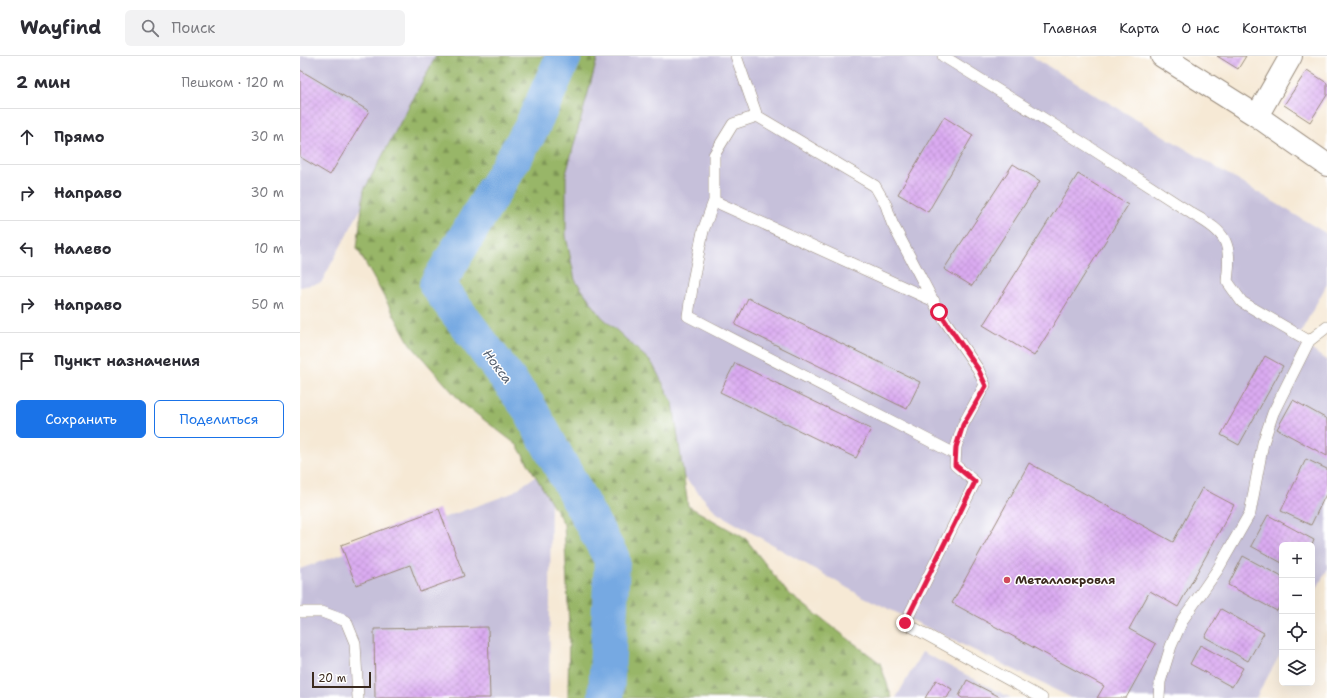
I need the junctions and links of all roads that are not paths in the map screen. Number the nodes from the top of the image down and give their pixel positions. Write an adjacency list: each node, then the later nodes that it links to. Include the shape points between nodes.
1 (736, 56): 5 (lane)
2 (943, 56): 11 (lane, via 1194,216 1211,224 1221,233 1228,245 1227,281 1242,302)
3 (1162, 56): 6 (street)
4 (1291, 56): 6 (street)
5 (757, 116): 8 (lane, via 732,124 714,155); 9 (lane, via 875,186)
6 (1257, 116): 7 (street)
7 (1327, 165)
8 (714, 201): 9 (lane); 12 (lane, via 703,231 688,316)
9 (934, 301): 12 (lane, via 978,369 986,386 963,425)
10 (1327, 327): 11 (lane)
11 (1309, 341): 16 (lane, via 1266,430 1250,513 1218,569 1183,619 1171,646 1160,682)
12 (955, 454): 15 (lane, via 955,465 975,482 905,623)
13 (300, 612): 14 (lane, via 322,612 346,621 355,643)
14 (358, 698)
15 (1042, 698)
16 (1159, 698)

